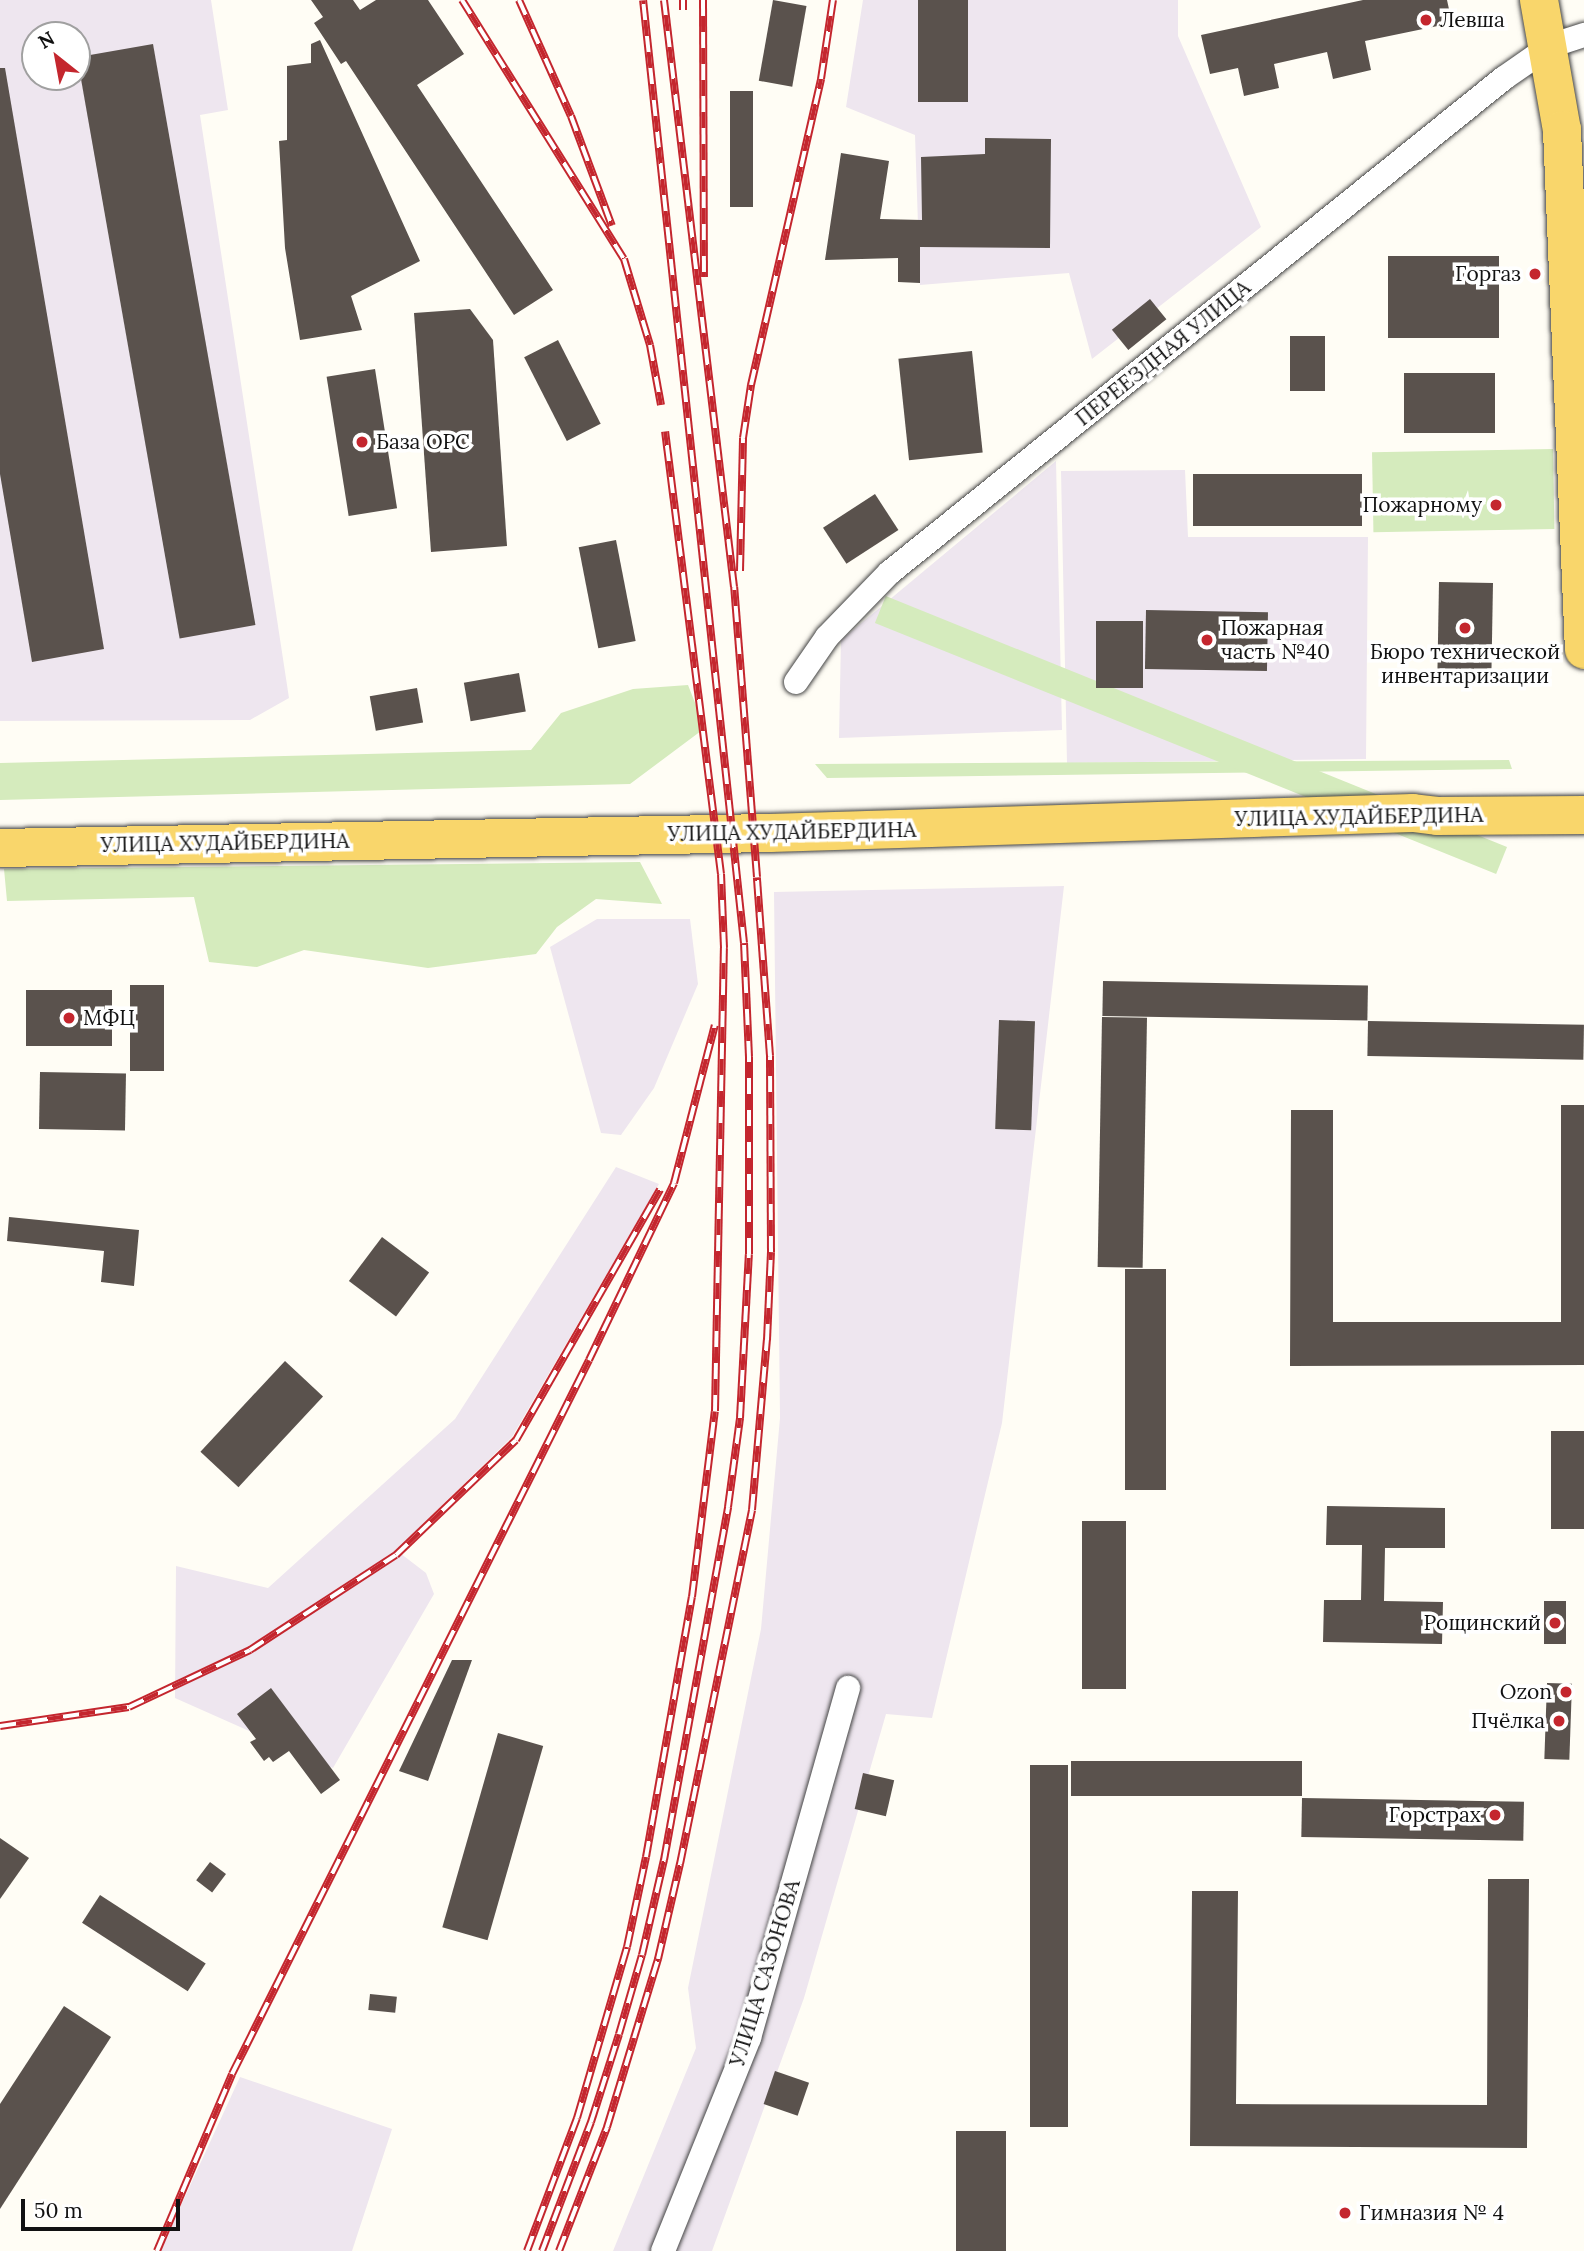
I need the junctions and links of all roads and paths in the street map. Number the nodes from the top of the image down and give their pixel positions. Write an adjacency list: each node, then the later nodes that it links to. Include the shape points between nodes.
1 (1539, 0): 2 (main road)
2 (1567, 40): 3 (main road, via 1561,119); 4 (street, ПЕРЕЕЗДНАЯ УЛИЦА, via 1504,78 888,573 827,637)
3 (1584, 650)
4 (796, 682)
5 (1584, 789): 9 (main road, УЛИЦА ХУДАЙБЕРДИНА)
6 (1584, 808): 7 (main road)
7 (1413, 813): 8 (main road, УЛИЦА ХУДАЙБЕРДИНА); 10 (main road, УЛИЦА ХУДАЙБЕРДИНА, via 770,834)
8 (1584, 815)
9 (0, 826)
10 (0, 848)
11 (848, 1688): 12 (street, УЛИЦА САЗОНОВА, via 749,2038)
12 (663, 2251)

